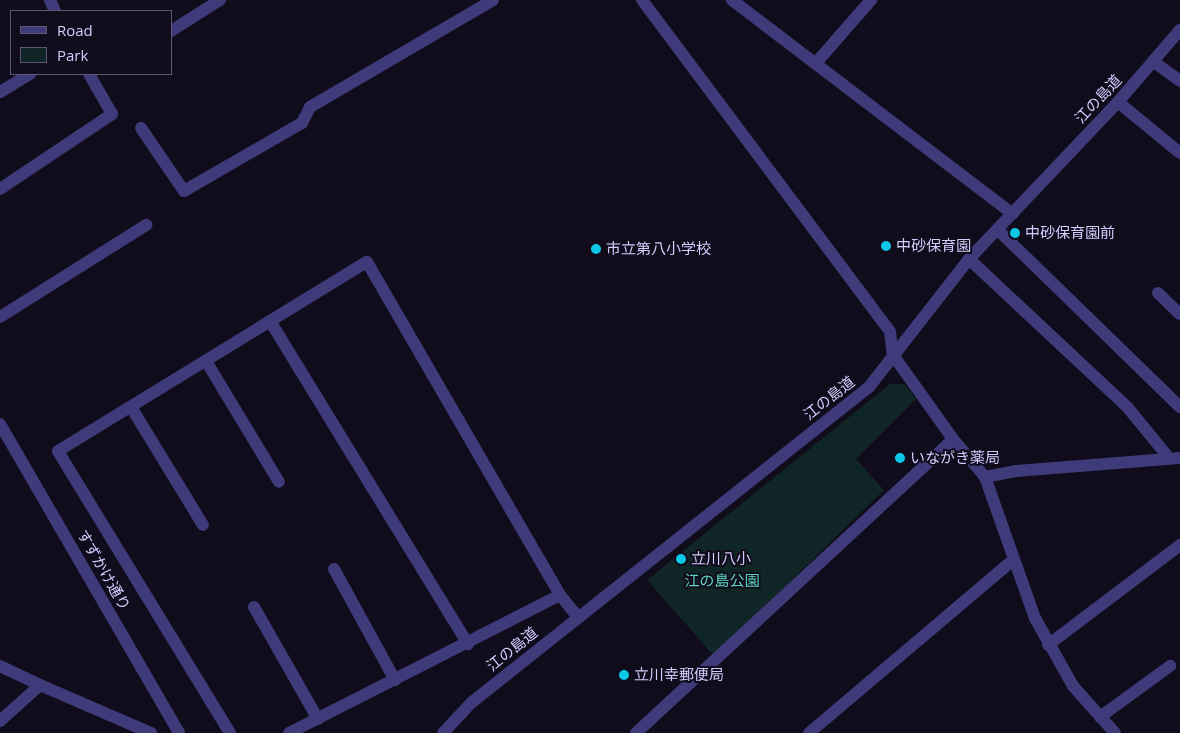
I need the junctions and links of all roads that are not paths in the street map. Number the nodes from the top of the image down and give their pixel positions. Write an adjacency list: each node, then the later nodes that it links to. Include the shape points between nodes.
1 (220, 0): 6 (street)
2 (493, 0): 15 (street, via 310,107 302,123 184,191)
3 (642, 0): 26 (street, via 890,332)
4 (732, 0): 9 (street)
5 (872, 0): 9 (street)
6 (172, 29)
7 (1180, 30): 8 (street, 江の島道)
8 (1154, 62): 12 (street); 14 (street, 江の島道)
9 (816, 63): 18 (street)
10 (28, 75): 13 (street)
11 (94, 76): 17 (street, via 112,114)
12 (1180, 81)
13 (0, 92)
14 (1118, 102): 16 (street); 18 (street, 江の島道)
15 (141, 128)
16 (1180, 153)
17 (0, 190)
18 (1013, 214): 20 (street, 江の島道)
19 (146, 225): 24 (street)
20 (998, 230): 21 (street, 江の島道); 29 (street)
21 (969, 259): 26 (street, 江の島道); 32 (street, via 1128,408)
22 (1158, 293): 23 (street)
23 (1180, 314)
24 (0, 317)
25 (270, 321): 27 (street); 39 (street, via 367,262); 42 (street)
26 (893, 355): 31 (street); 41 (street, 江の島道, via 869,387)
27 (206, 361): 28 (street); 34 (street)
28 (131, 407): 35 (street); 53 (street, via 58,451)
29 (1180, 407)
30 (0, 424): 52 (street, すずかけ通り)
31 (953, 439): 33 (street); 56 (street)
32 (1175, 458): 33 (street, via 1016,471)
33 (985, 477): 37 (street)
34 (279, 482)
35 (203, 525)
36 (1180, 545): 43 (street)
37 (1013, 560): 43 (street); 57 (street)
38 (334, 569): 46 (street)
39 (560, 595): 41 (street); 42 (street)
40 (254, 607): 49 (street)
41 (578, 617): 55 (street, 江の島道, via 471,703)
42 (468, 644): 46 (street)
43 (1048, 644): 48 (street, via 1073,686)
44 (0, 666): 47 (street)
45 (1170, 666): 48 (street)
46 (395, 680): 49 (street)
47 (40, 685): 50 (street); 51 (street)
48 (1100, 717): 58 (street)
49 (318, 719): 54 (street)
50 (0, 720)
51 (151, 733)
52 (179, 733)
53 (230, 733)
54 (289, 733)
55 (443, 733)
56 (636, 733)
57 (809, 733)
58 (1115, 733)

